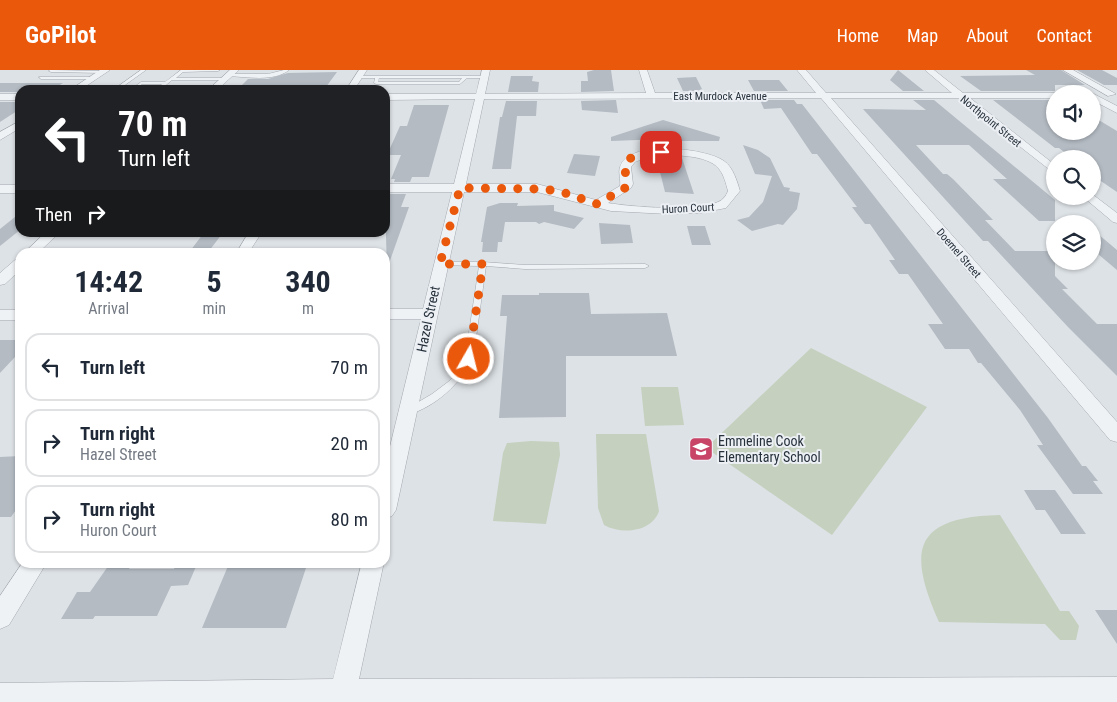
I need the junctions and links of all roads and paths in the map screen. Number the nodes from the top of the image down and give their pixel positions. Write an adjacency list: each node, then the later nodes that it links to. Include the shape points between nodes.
1 (144, 70): 20 (lane)
2 (217, 70): 11 (lane); 17 (lane, via 182,71)
3 (287, 70): 11 (lane, via 272,75)
4 (643, 70): 31 (street)
5 (801, 70): 27 (street, Doemel Street)
6 (929, 70): 28 (street, Northpoint Street)
7 (1067, 70): 26 (street)
8 (51, 71): 9 (lane)
9 (104, 71): 16 (street)
10 (486, 73): 14 (lane); 30 (street, Hazel Street)
11 (230, 74): 17 (lane); 23 (street)
12 (361, 74): 13 (lane); 24 (street)
13 (377, 77): 14 (lane, via 376,83 460,82)
14 (466, 77)
15 (41, 78): 16 (lane)
16 (94, 78): 19 (street)
17 (171, 79): 18 (lane)
18 (166, 83): 21 (lane); 22 (lane)
19 (82, 85)
20 (122, 85)
21 (138, 85)
22 (163, 85)
23 (218, 85)
24 (353, 85)
25 (1046, 94): 28 (street, East Murdock Avenue)
26 (1114, 94): 29 (street)
27 (823, 95): 28 (street, East Murdock Avenue); 31 (street, East Murdock Avenue); 61 (street, Doemel Street)
28 (959, 95): 39 (street, Northpoint Street)
29 (1101, 95)
30 (480, 96): 31 (street, East Murdock Avenue); 34 (street, East Murdock Avenue); 41 (street, Hazel Street)
31 (651, 96)
32 (0, 97): 33 (street)
33 (15, 97)
34 (390, 97)
35 (1101, 100): 36 (street)
36 (1117, 110)
37 (15, 127): 38 (street)
38 (0, 137)
39 (1046, 164)
40 (390, 188): 41 (street, Huron Court)
41 (460, 188): 44 (street, Huron Court, via 544,189); 51 (street, Hazel Street)
42 (0, 189): 43 (street)
43 (15, 189)
44 (597, 204): 44 (street, Huron Court, via 631,210 705,209 723,205 734,191 724,167 714,159 692,153 651,153 630,159 625,167 625,188)
45 (1099, 205): 46 (street)
46 (1117, 219)
47 (48, 237): 49 (street)
48 (253, 237): 50 (street)
49 (36, 248)
50 (246, 248)
51 (440, 264): 52 (lane); 57 (street, Hazel Street)
52 (483, 264): 53 (lane); 60 (lane, via 469,359 464,371 447,389)
53 (645, 266)
54 (15, 267): 55 (street)
55 (0, 280)
56 (390, 314): 57 (street)
57 (430, 314): 60 (street, Hazel Street)
58 (0, 315): 59 (street)
59 (15, 315)
60 (408, 412): 62 (street, Hazel Street)
61 (1117, 436)
62 (390, 489)
63 (32, 568): 65 (street)
64 (372, 568): 68 (street)
65 (0, 617)
66 (1117, 690): 69 (street)
67 (0, 696): 68 (street)
68 (342, 697): 69 (street)
69 (751, 697)

